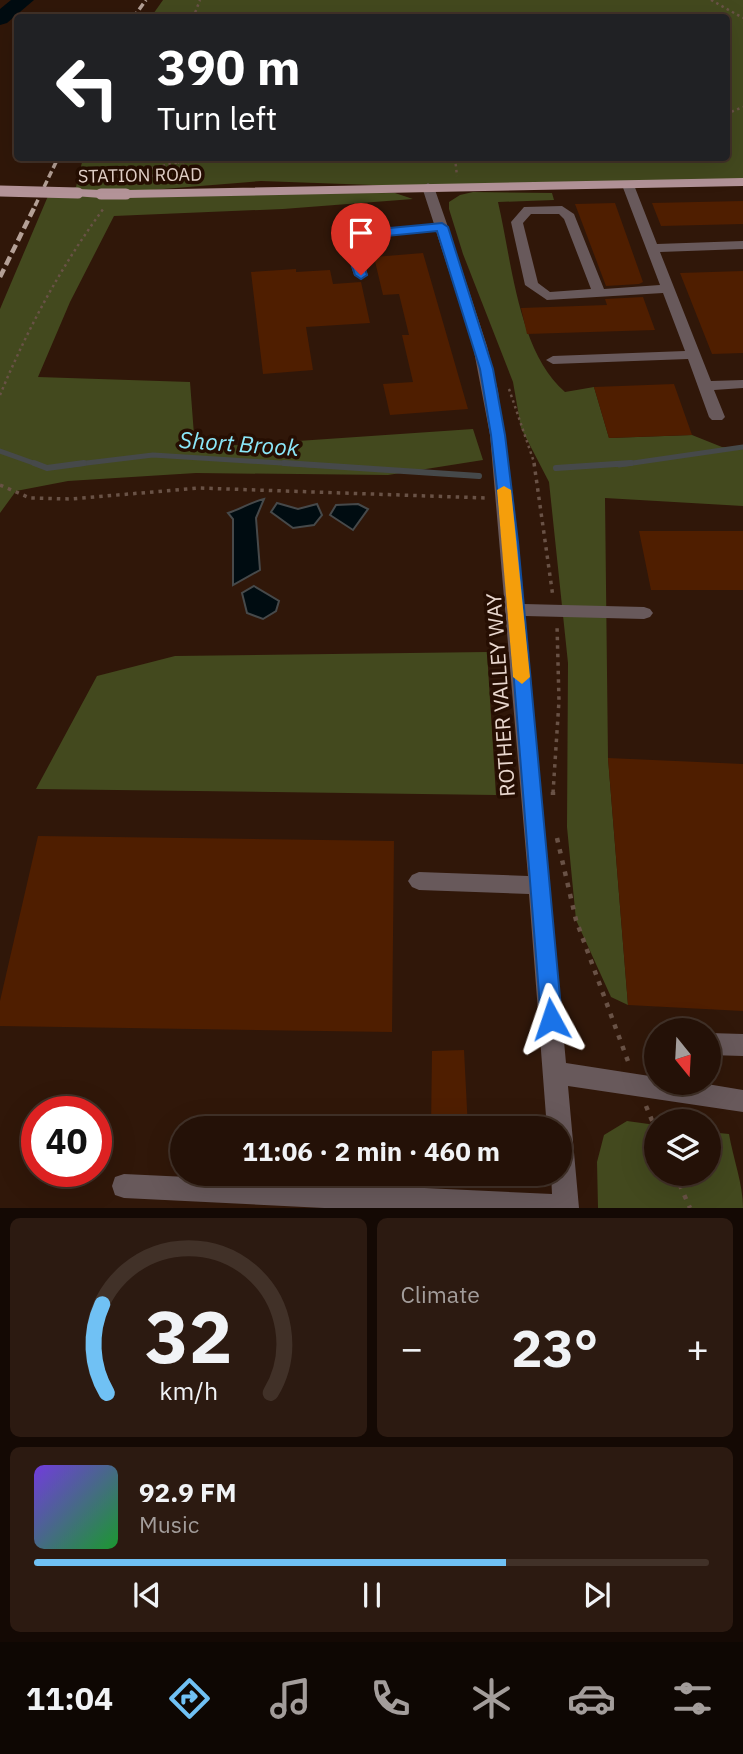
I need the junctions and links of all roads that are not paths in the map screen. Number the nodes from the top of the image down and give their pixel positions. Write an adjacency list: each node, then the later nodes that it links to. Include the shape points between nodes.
1 (743, 182): 2 (main road, STATION ROAD)
2 (628, 185): 3 (main road, STATION ROAD); 7 (street)
3 (428, 187): 4 (main road, STATION ROAD, bridge, via 126,194 103,200 78,193); 5 (street, ROTHER VALLEY WAY)
4 (0, 191)
5 (442, 227): 8 (street, via 348,236); 16 (street, ROTHER VALLEY WAY, via 486,369)
6 (743, 245): 7 (street)
7 (652, 248): 9 (street)
8 (361, 275)
9 (668, 289): 10 (street); 11 (street)
10 (599, 293): 10 (street, via 547,296 532,285 517,222 527,210 562,209 570,217)
11 (693, 355): 12 (street); 14 (street)
12 (553, 360)
13 (743, 384): 14 (street)
14 (705, 386): 15 (street)
15 (717, 417)
16 (516, 610): 17 (street); 19 (street, ROTHER VALLEY WAY)
17 (644, 613)
18 (419, 881): 19 (street)
19 (539, 885): 22 (street, ROTHER VALLEY WAY)
20 (721, 1044): 21 (street)
21 (743, 1045)
22 (557, 1073): 23 (street); 25 (street, ROTHER VALLEY WAY)
23 (743, 1101)
24 (124, 1186): 25 (street)
25 (566, 1208)

